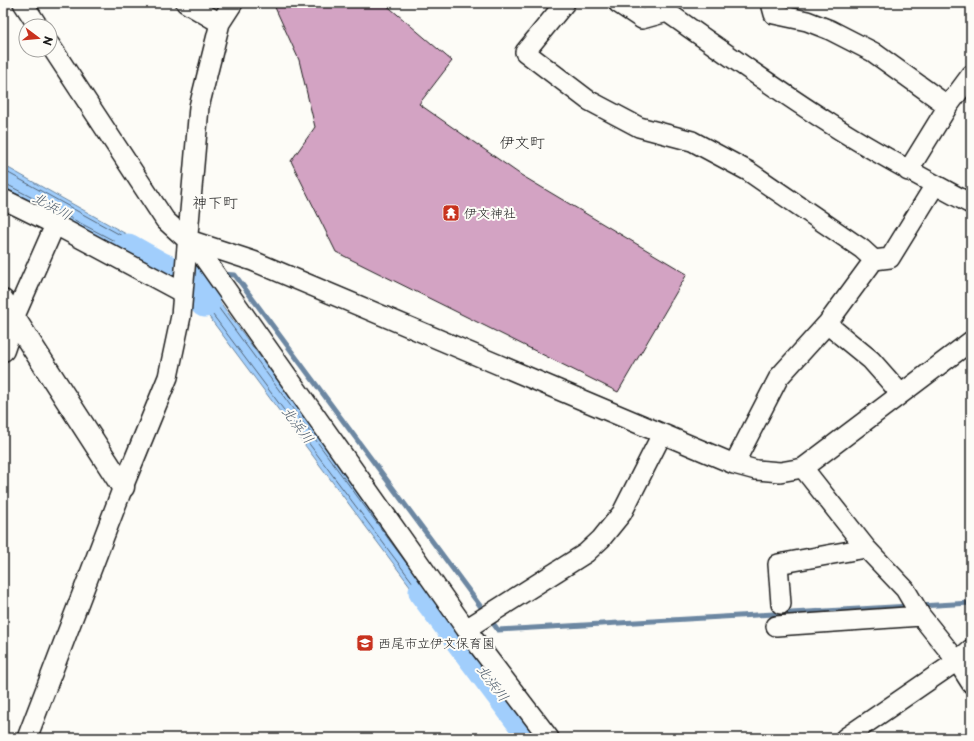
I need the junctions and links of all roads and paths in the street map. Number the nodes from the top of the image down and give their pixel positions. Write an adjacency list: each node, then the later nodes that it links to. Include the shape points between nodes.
1 (23, 3): 7 (street)
2 (186, 3): 8 (street)
3 (233, 3): 8 (street)
4 (565, 3): 18 (street, via 525,52 588,100 639,127 692,141 748,171 862,249)
5 (618, 3): 12 (street, via 642,19 667,12 777,90)
6 (771, 3): 11 (street, via 774,14 807,21 873,52)
7 (33, 18)
8 (220, 23): 17 (street, via 199,107)
9 (58, 57): 17 (street, via 165,220)
10 (971, 75): 11 (street)
11 (948, 106): 12 (street)
12 (908, 171): 13 (street)
13 (935, 185): 15 (street); 18 (street, via 890,258)
14 (3, 199): 16 (street)
15 (971, 204)
16 (55, 225): 19 (street); 20 (street)
17 (188, 244): 19 (street); 25 (street, via 252,261); 33 (street)
18 (874, 260): 21 (street)
19 (182, 302): 28 (street, via 168,376)
20 (8, 310): 23 (street); 28 (street)
21 (827, 324): 24 (street, via 871,360); 26 (street, via 779,377)
22 (971, 341): 24 (street)
23 (3, 350)
24 (901, 394): 27 (street)
25 (662, 434): 26 (street); 33 (street, via 622,513 601,539 586,553)
26 (734, 464): 27 (street, via 756,470 780,472)
27 (803, 468): 29 (street)
28 (123, 486): 36 (street)
29 (866, 548): 30 (street, via 778,564); 31 (street, via 905,589)
30 (781, 604)
31 (921, 616): 32 (street); 34 (street)
32 (776, 626)
33 (466, 629): 37 (street)
34 (964, 655): 35 (street); 38 (street)
35 (971, 683)
36 (27, 738)
37 (549, 738)
38 (845, 738)

